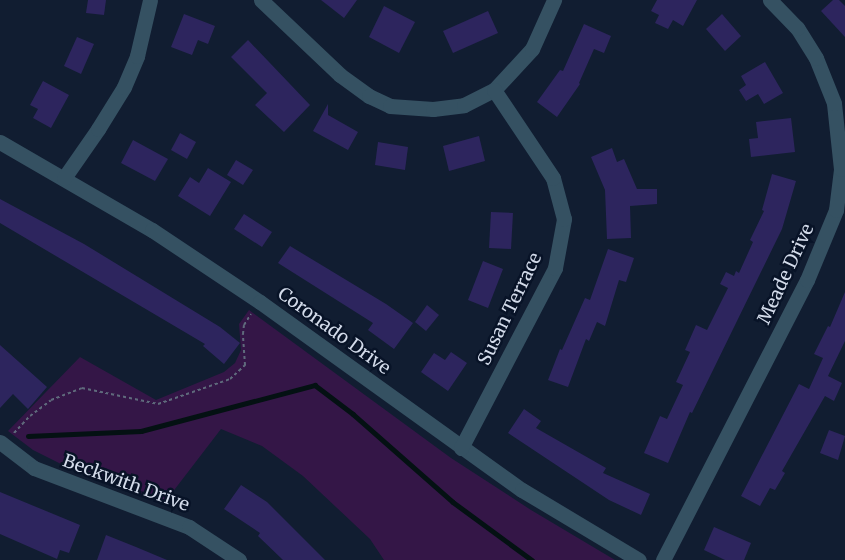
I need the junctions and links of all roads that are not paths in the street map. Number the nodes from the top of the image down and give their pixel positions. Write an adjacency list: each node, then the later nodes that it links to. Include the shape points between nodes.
1 (150, 0): 8 (street, via 137,56 124,87)
2 (261, 0): 5 (street, via 340,75 390,106 433,109 464,105)
3 (554, 0): 5 (street, via 531,49)
4 (770, 0): 6 (street, Meade Drive, via 797,28)
5 (494, 90): 10 (street, Susan Terrace, via 552,178 564,219 555,268)
6 (840, 100): 13 (street, Meade Drive, via 841,169 836,210 827,236)
7 (0, 142): 8 (street, Coronado Drive)
8 (64, 178): 10 (street, Coronado Drive, via 152,230 260,302)
9 (2, 443): 11 (street, Beckwith Drive, via 34,468 189,527)
10 (462, 448): 12 (street, Coronado Drive, via 522,490)
11 (239, 560)
12 (639, 560)
13 (663, 560)

